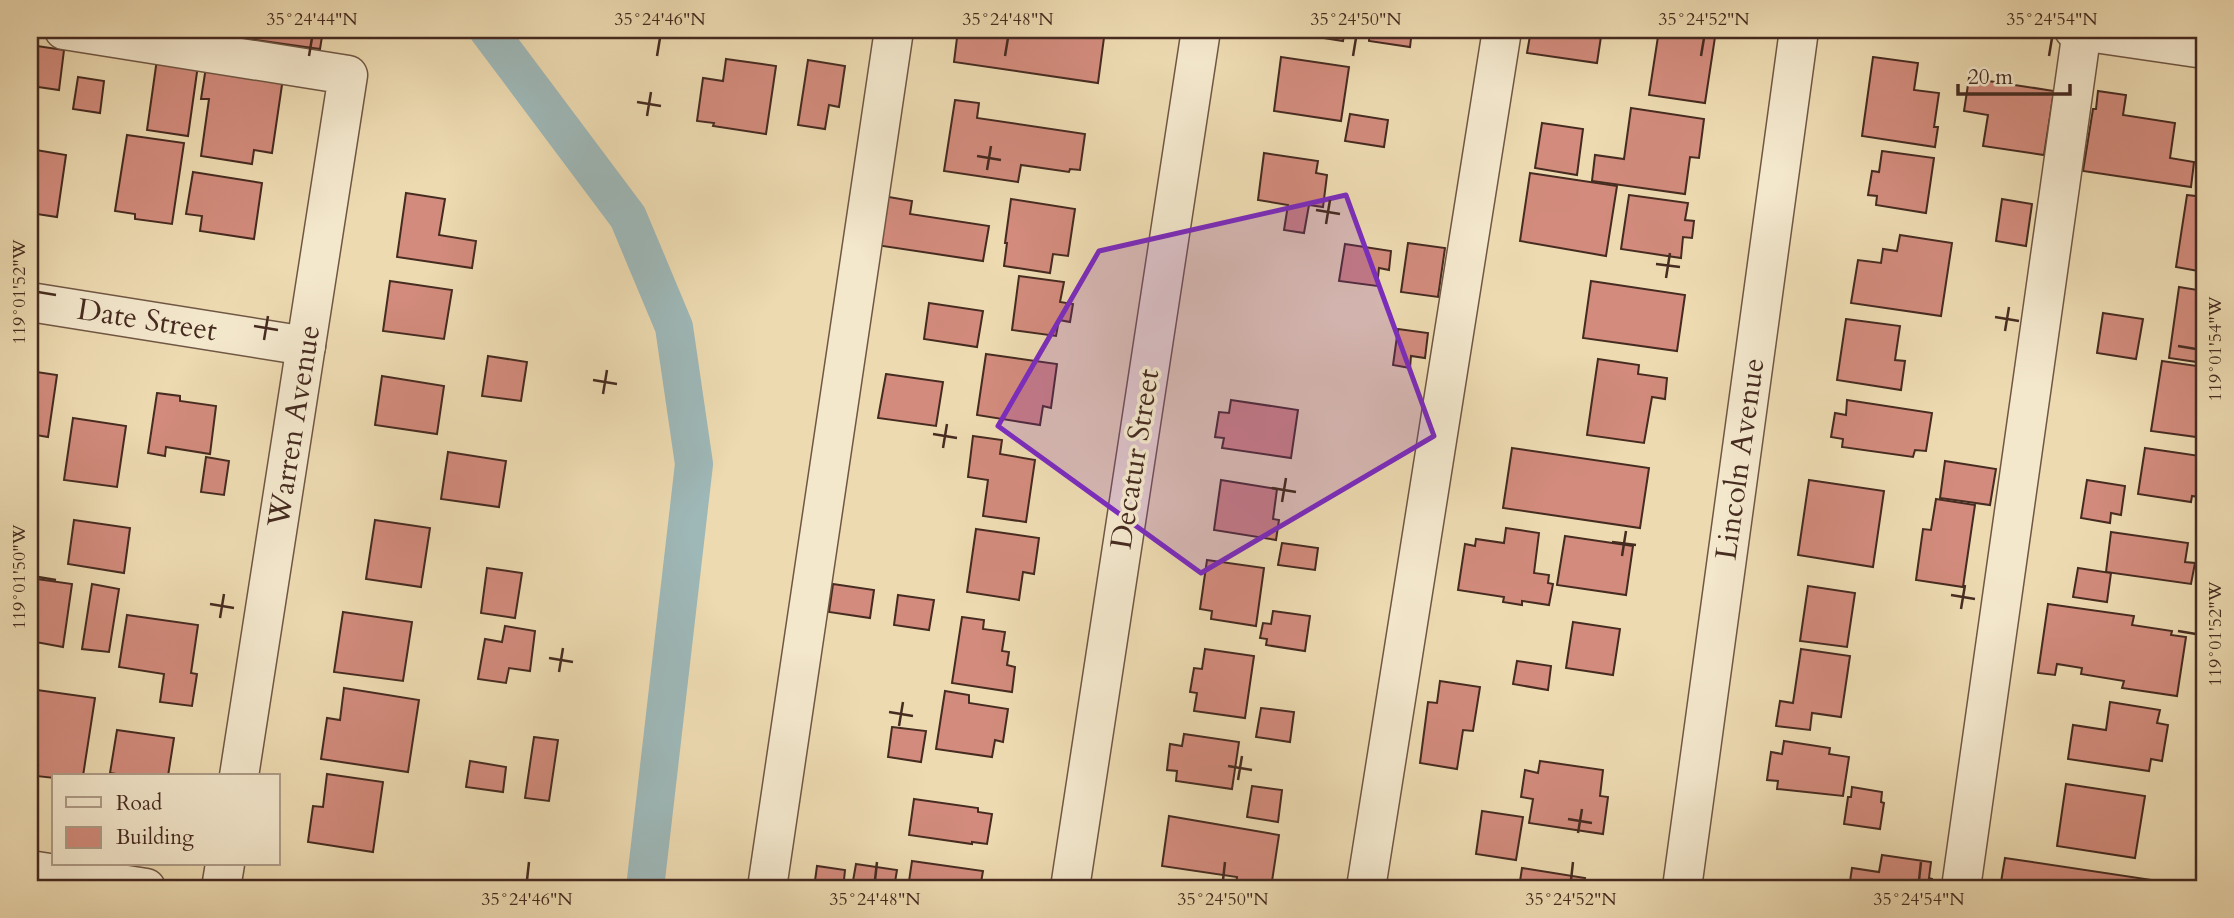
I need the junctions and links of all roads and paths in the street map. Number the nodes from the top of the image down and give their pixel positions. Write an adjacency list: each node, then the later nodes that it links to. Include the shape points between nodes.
1 (64, 30): 9 (street, Warren Avenue, via 348,75)
2 (894, 30): 15 (street)
3 (1201, 30): 16 (street, Decatur Street)
4 (1503, 30): 17 (street)
5 (1799, 30): 18 (street, Lincoln Avenue)
6 (2079, 30): 7 (street); 19 (street)
7 (2204, 50)
8 (30, 302): 9 (street, Date Street)
9 (306, 346): 10 (street, Warren Avenue)
10 (239, 774)
11 (225, 866): 14 (street)
12 (30, 870): 13 (street)
13 (146, 888)
14 (222, 888)
15 (767, 888)
16 (1070, 888)
17 (1366, 888)
18 (1682, 888)
19 (1961, 888)

